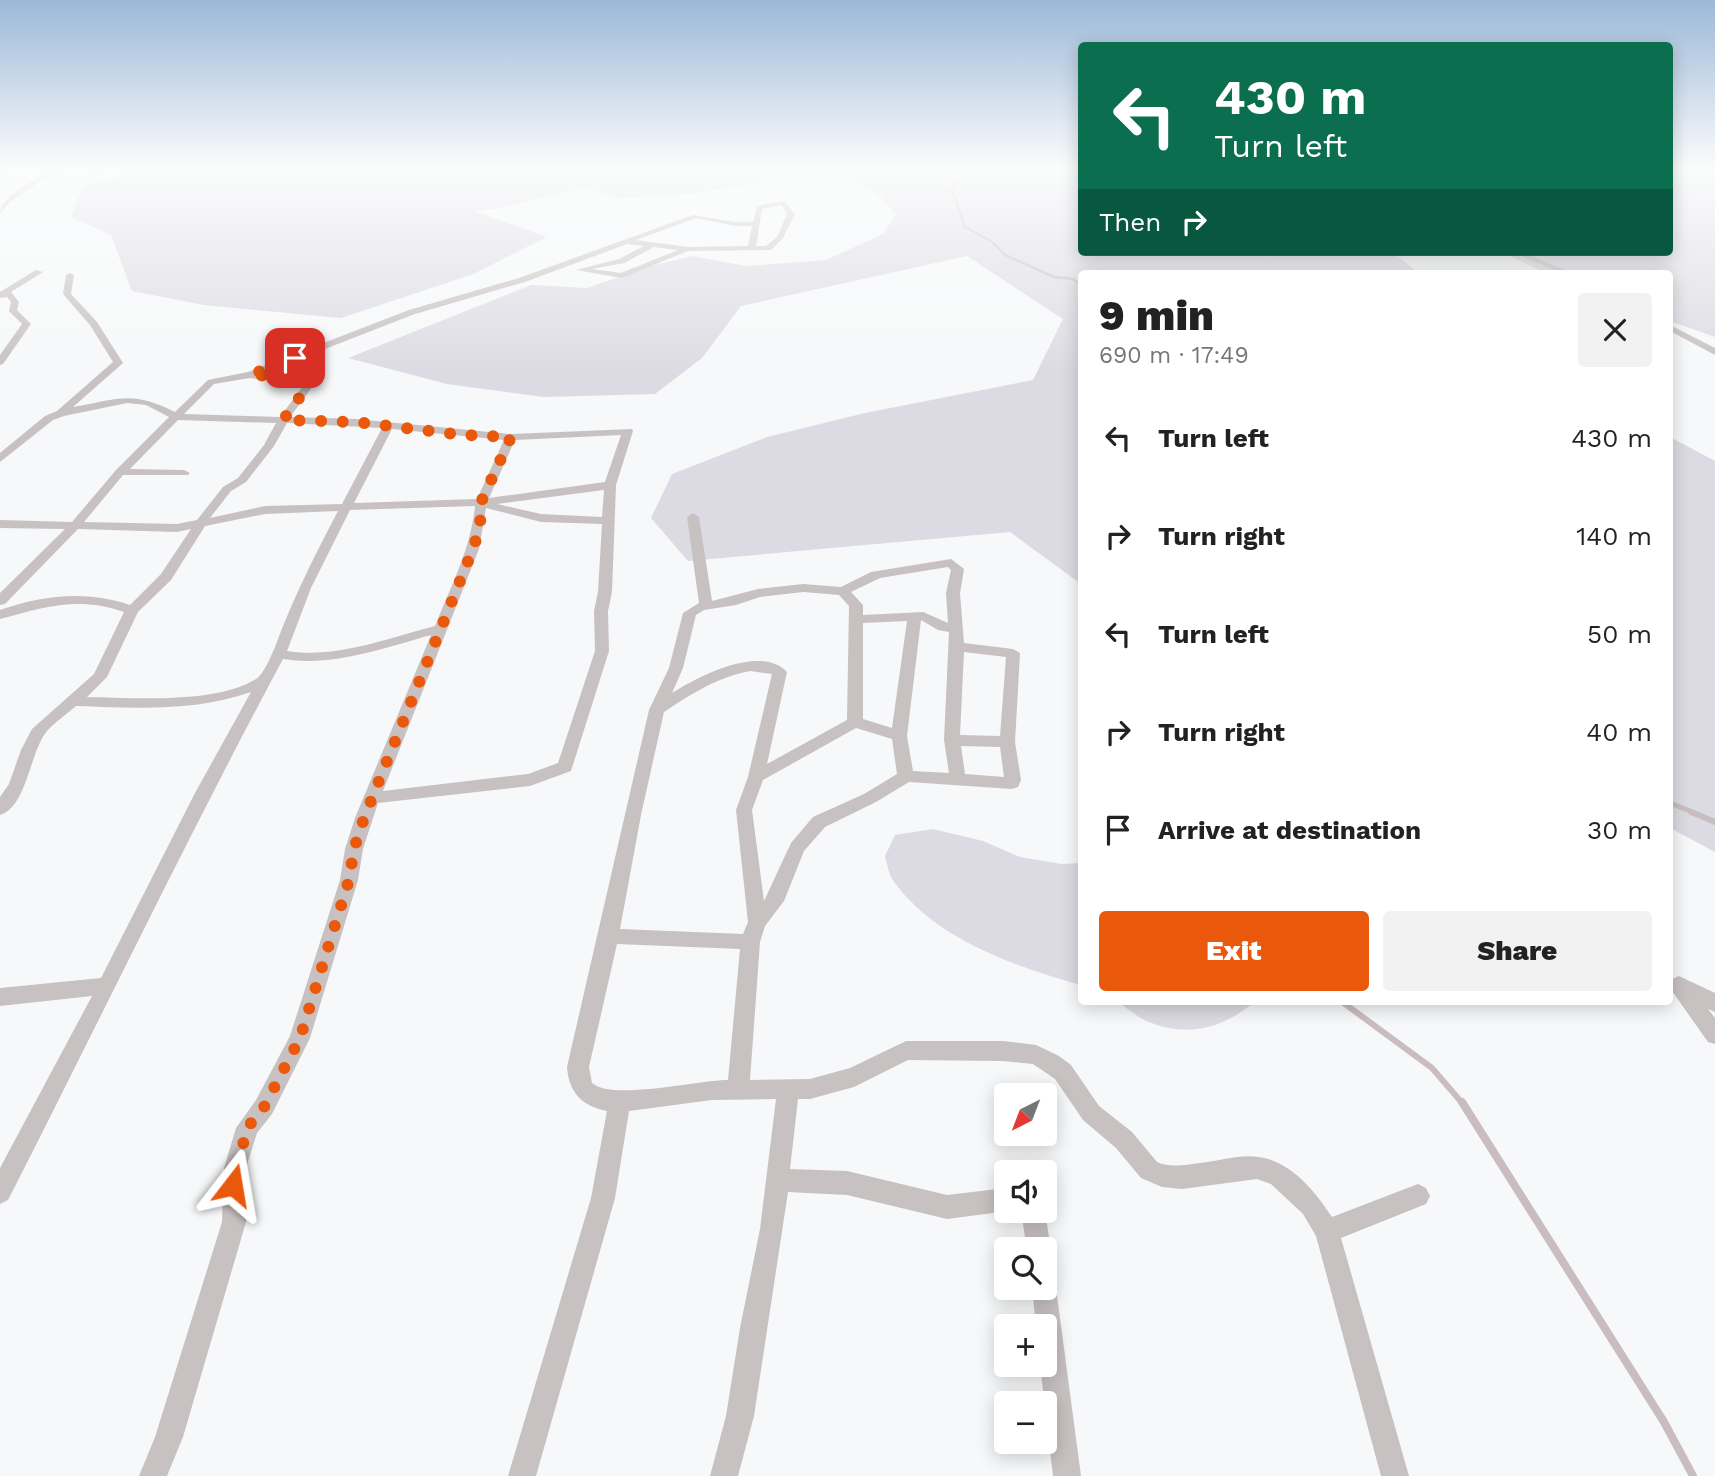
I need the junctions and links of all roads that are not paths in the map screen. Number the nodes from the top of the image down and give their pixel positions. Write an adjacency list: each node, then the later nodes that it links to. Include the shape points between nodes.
1 (643, 236): 4 (street)
2 (754, 236): 6 (street)
3 (780, 236): 6 (street, via 768,248)
4 (627, 242): 5 (street); 9 (street)
5 (652, 244): 7 (street); 9 (street, via 621,261)
6 (752, 247): 7 (street)
7 (688, 249): 9 (street, via 622,276)
8 (1526, 256): 10 (street)
9 (579, 265): 17 (street, via 412,312)
10 (1560, 270)
11 (39, 272): 13 (street)
12 (70, 275): 18 (street, via 67,295 118,360)
13 (1, 294): 16 (street, via 9,294 15,302 13,311 27,324)
14 (1673, 330): 15 (street)
15 (1715, 352)
16 (0, 362)
17 (250, 375): 19 (street, via 211,382); 20 (street, via 307,383)
18 (61, 413): 19 (street, via 127,400 148,402); 23 (street)
19 (177, 417): 20 (street); 24 (street)
20 (283, 420): 21 (street); 32 (street, via 269,446)
21 (389, 425): 22 (street); 28 (street)
22 (511, 437): 26 (street, via 628,431); 27 (street)
23 (0, 459)
24 (120, 472): 25 (street); 33 (street)
25 (184, 473)
26 (610, 485): 27 (street); 30 (street)
27 (482, 503): 28 (street); 30 (street, via 541,518); 41 (street, via 473,549)
28 (347, 507): 32 (street, via 245,512); 44 (street, via 304,587)
29 (693, 517): 36 (street)
30 (609, 521): 55 (street, via 602,652 565,767 530,780)
31 (0, 524): 33 (street)
32 (201, 524): 33 (street); 37 (street, via 166,577)
33 (74, 527): 35 (street)
34 (843, 591): 36 (street, via 770,591); 40 (street, via 856,605); 42 (street, via 876,575 956,565)
35 (0, 601)
36 (706, 605): 47 (street, via 690,613 676,668)
37 (132, 610): 38 (street, via 92,599); 46 (street, via 100,677)
38 (0, 615)
39 (914, 616): 40 (street); 42 (street); 49 (street)
40 (856, 619): 48 (street)
41 (442, 628): 44 (street, via 296,659); 55 (street)
42 (955, 628): 43 (street)
43 (957, 647): 50 (street); 51 (street, via 1013,653)
44 (279, 654): 45 (street)
45 (265, 681): 46 (street, via 207,698 151,703); 60 (street, via 203,793)
46 (72, 701): 56 (street, via 40,729 17,786)
47 (657, 710): 53 (street, via 723,671 776,669 781,676); 58 (street)
48 (855, 722): 49 (street); 53 (street)
49 (899, 736): 52 (street)
50 (952, 740): 51 (street); 54 (street)
51 (1007, 742): 54 (street, via 1012,783)
52 (906, 776): 54 (street); 57 (street, via 808,831 775,901)
53 (756, 777): 57 (street, via 744,810)
54 (958, 780)
55 (374, 798): 73 (street, via 354,849 349,880 300,1038 264,1107 247,1128 235,1168 234,1222)
56 (0, 809)
57 (754, 932): 58 (street); 65 (street)
58 (609, 936): 66 (street, via 578,1078 580,1087 592,1098)
59 (1674, 983): 62 (street); 63 (street)
60 (107, 986): 61 (street); 68 (street)
61 (0, 997)
62 (1715, 1003)
63 (1715, 1035)
64 (788, 1089): 65 (street); 67 (street); 71 (street, via 834,1084 906,1050 1036,1055 1063,1072 1091,1113 1124,1140 1149,1170 1182,1177 1257,1168 1278,1174 1311,1206)
65 (737, 1090): 66 (street)
66 (620, 1102): 74 (street, via 603,1198)
67 (779, 1180): 70 (street, via 847,1183 947,1207); 75 (street, via 740,1416)
68 (0, 1192)
69 (1418, 1196): 71 (street)
70 (994, 1201)
71 (1327, 1231): 77 (street)
72 (1046, 1300): 76 (street)
73 (153, 1476)
74 (522, 1476)
75 (724, 1476)
76 (1068, 1476)
77 (1395, 1476)

